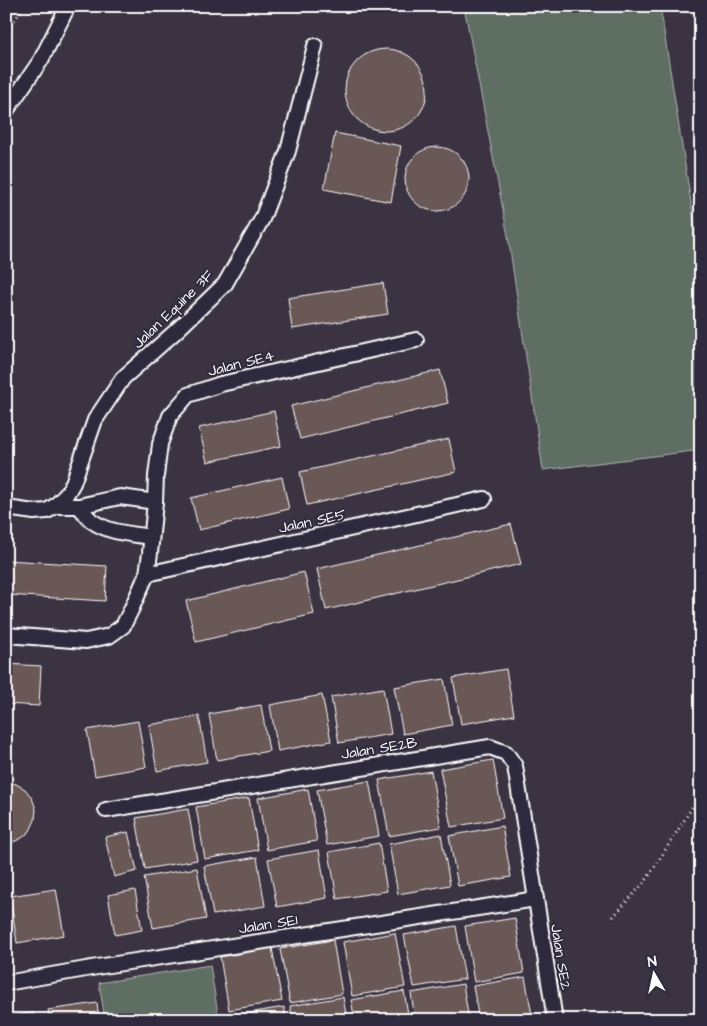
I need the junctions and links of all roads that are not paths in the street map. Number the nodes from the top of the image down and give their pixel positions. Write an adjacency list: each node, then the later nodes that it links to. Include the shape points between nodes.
1 (68, 6): 3 (street, via 40,60)
2 (316, 46): 7 (street, Jalan Equine 3F, via 288,151 262,219 225,284 123,378 95,420 73,483)
3 (6, 111)
4 (416, 340): 6 (street, Jalan SE4, via 221,384 188,395 170,416 160,444)
5 (484, 499): 11 (street, Jalan SE5)
6 (155, 502): 8 (street, via 120,497); 10 (street, Jalan SE4)
7 (55, 506): 8 (street); 9 (street, via 47,511 34,512)
8 (79, 506): 10 (street, via 90,520 99,525)
9 (6, 508)
10 (151, 537): 11 (street, Jalan SE4)
11 (146, 574): 12 (street, Jalan SE4, via 122,626 109,636 86,641)
12 (6, 635)
13 (106, 810): 14 (street, Jalan SE2B, via 490,747 506,753 515,766)
14 (536, 899): 15 (street, Jalan SE1); 16 (street, Jalan SE2)
15 (6, 983)
16 (555, 1020)

